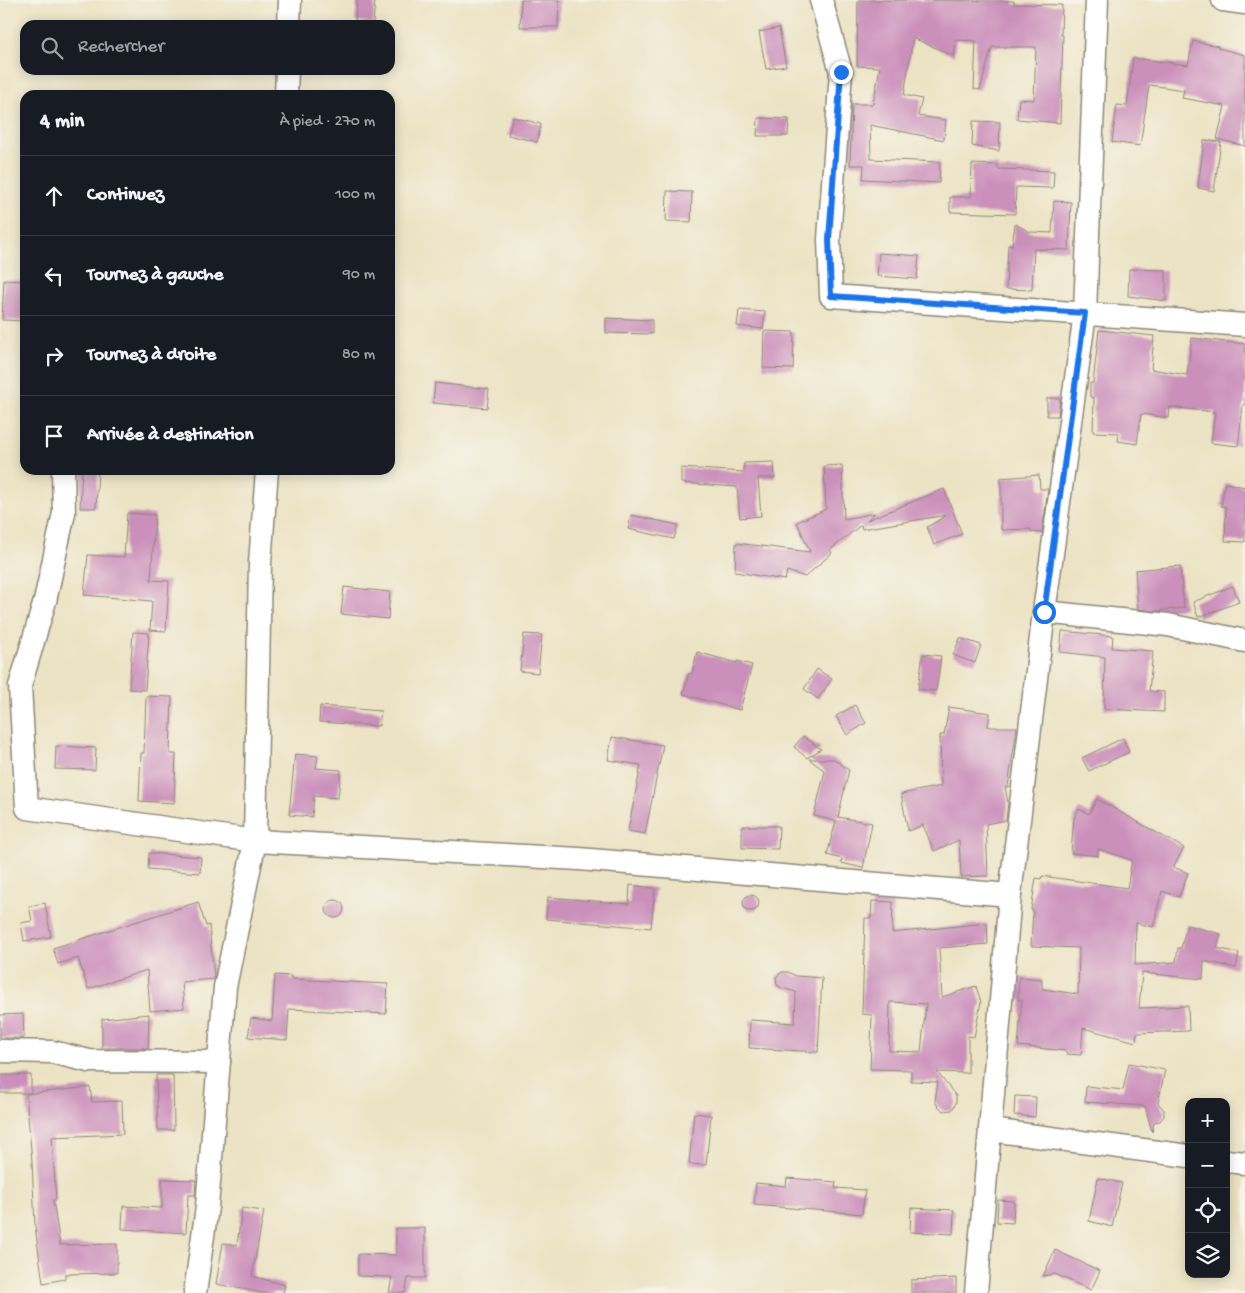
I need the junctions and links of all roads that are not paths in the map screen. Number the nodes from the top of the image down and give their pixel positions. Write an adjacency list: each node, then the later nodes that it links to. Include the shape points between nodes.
1 (290, 0): 6 (street)
2 (820, 0): 9 (street, via 841,72 829,239 831,296)
3 (1097, 0): 9 (street)
4 (1223, 0): 5 (street)
5 (1245, 3)
6 (289, 20)
7 (287, 75): 8 (street)
8 (286, 90)
9 (1085, 313): 10 (street); 13 (street)
10 (1245, 325)
11 (63, 475): 15 (street, via 64,513 45,601 20,686 26,808)
12 (267, 475): 15 (street, via 260,564)
13 (1044, 612): 14 (street, via 1168,625); 16 (street)
14 (1245, 642)
15 (255, 842): 16 (street, via 579,859); 18 (street, via 226,987)
16 (1010, 895): 19 (street)
17 (0, 1050): 18 (street, via 52,1052 89,1061)
18 (219, 1062): 23 (street, via 207,1207)
19 (990, 1130): 20 (street); 24 (street)
20 (1185, 1155)
21 (1230, 1161): 22 (street)
22 (1245, 1163)
23 (195, 1293)
24 (976, 1293)

